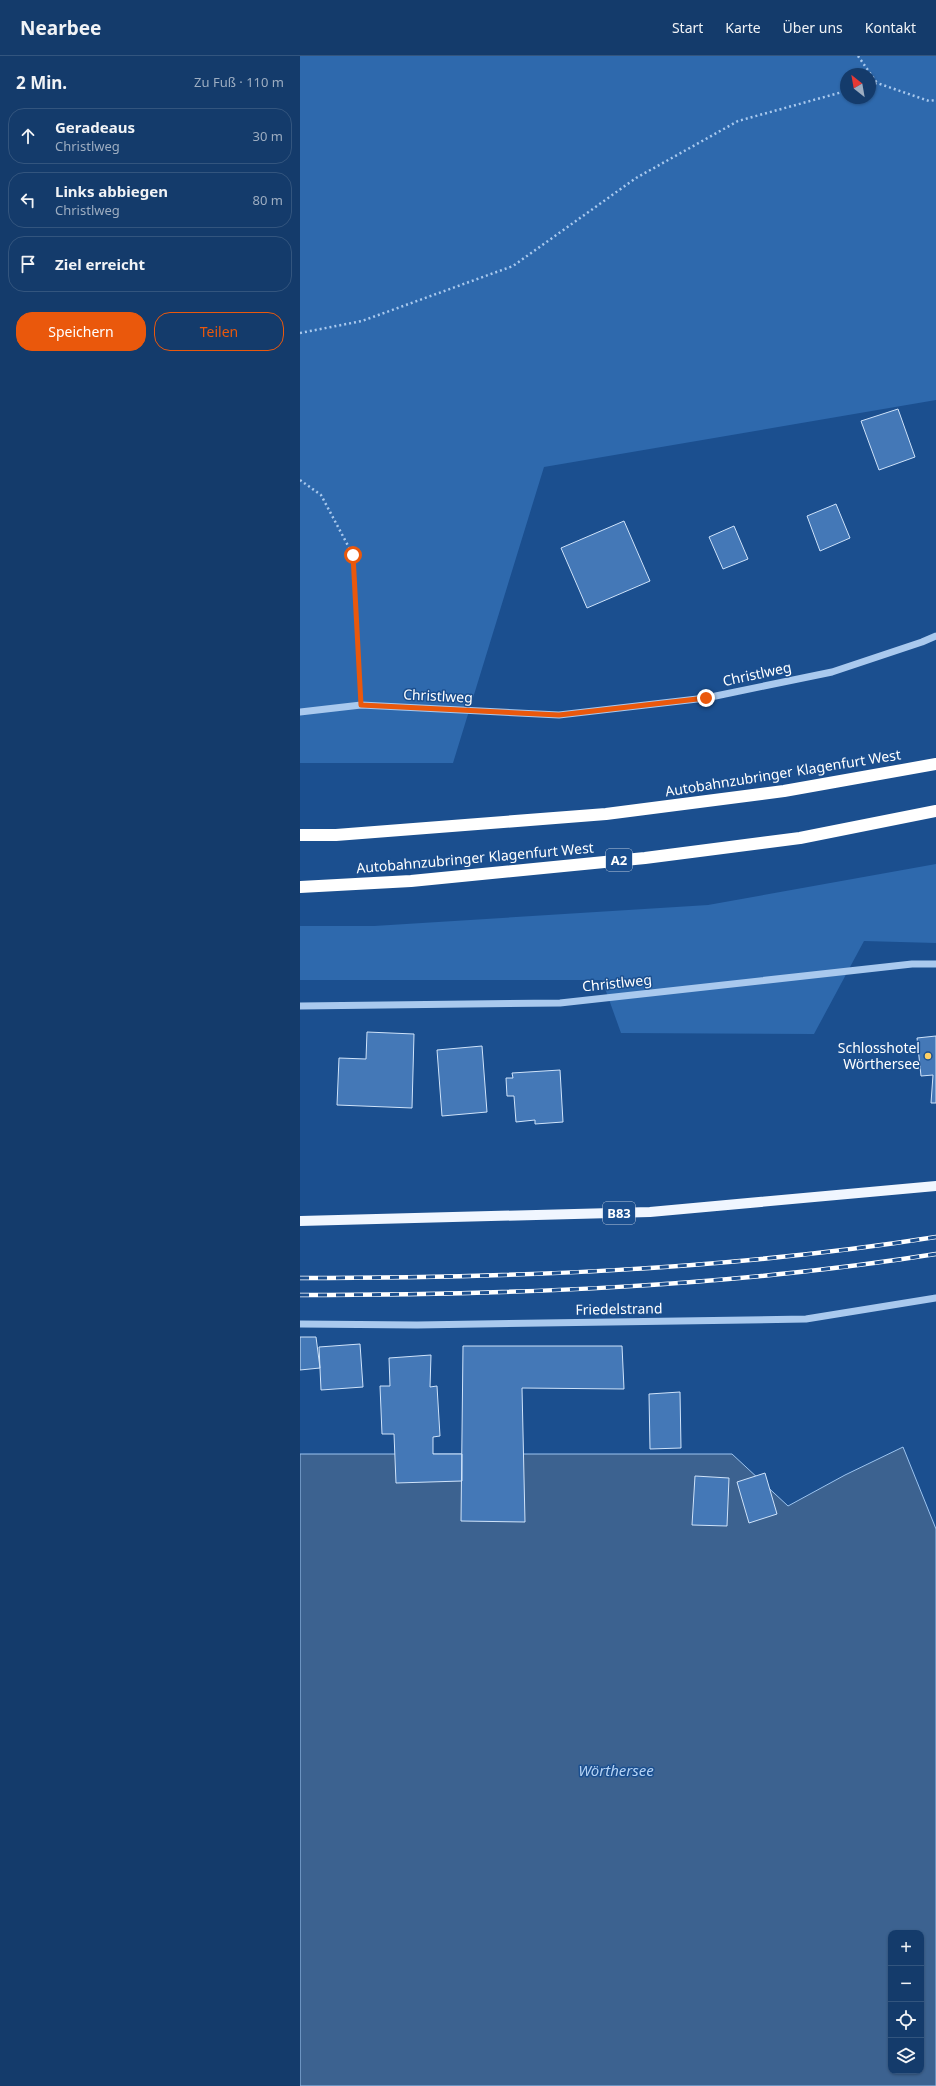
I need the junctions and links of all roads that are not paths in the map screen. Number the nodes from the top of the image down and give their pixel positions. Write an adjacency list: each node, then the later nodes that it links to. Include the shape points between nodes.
1 (936, 636): 2 (street, Christlweg, via 832,672 706,698 559,715 361,705)
2 (300, 712)
3 (936, 764): 5 (highway, Autobahnzubringer Klagenfurt West, via 784,791 606,814 336,835)
4 (936, 811): 6 (highway, Autobahnzubringer Klagenfurt West / A2, via 800,838 645,858 411,881)
5 (300, 835)
6 (300, 887)
7 (936, 964): 8 (street, Christlweg, via 912,964 560,1003)
8 (300, 1006)
9 (936, 1186): 10 (main road, B83, via 650,1212)
10 (300, 1221)
11 (936, 1298): 12 (street, Friedelstrand, via 806,1319 418,1325)
12 (300, 1324)

